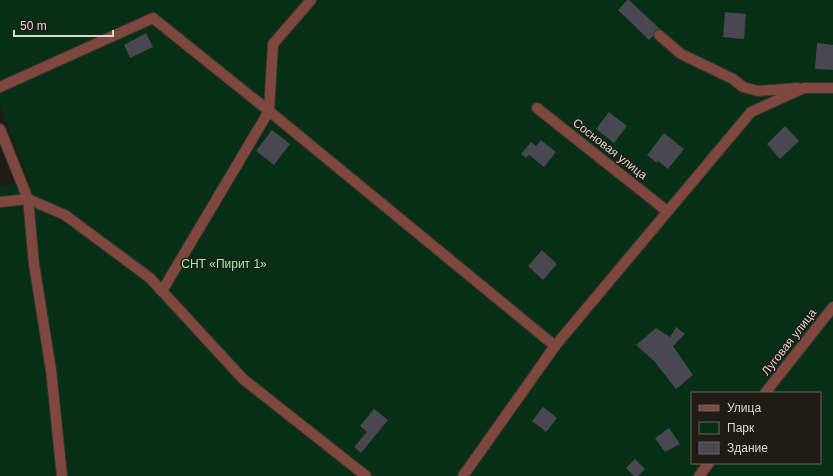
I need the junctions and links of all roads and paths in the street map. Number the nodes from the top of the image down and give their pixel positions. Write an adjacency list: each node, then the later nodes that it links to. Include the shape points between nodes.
1 (311, 0): 7 (street, via 274,44)
2 (659, 35): 4 (street, via 681,54 733,79 743,87 758,91)
3 (0, 87): 7 (street, via 153,18)
4 (804, 88): 5 (street); 11 (street, via 751,112)
5 (833, 88)
6 (537, 108): 11 (street, Сосновая улица)
7 (269, 111): 12 (street); 14 (street)
8 (0, 129): 9 (street)
9 (28, 199): 10 (street); 12 (street, via 64,215 150,278); 17 (street)
10 (0, 202)
11 (667, 211): 14 (street)
12 (162, 291): 18 (street, via 243,379)
13 (833, 307): 15 (street, Луговая улица)
14 (556, 346): 19 (street)
15 (766, 392)
16 (708, 464): 20 (street)
17 (62, 476)
18 (366, 476)
19 (463, 476)
20 (699, 476)

